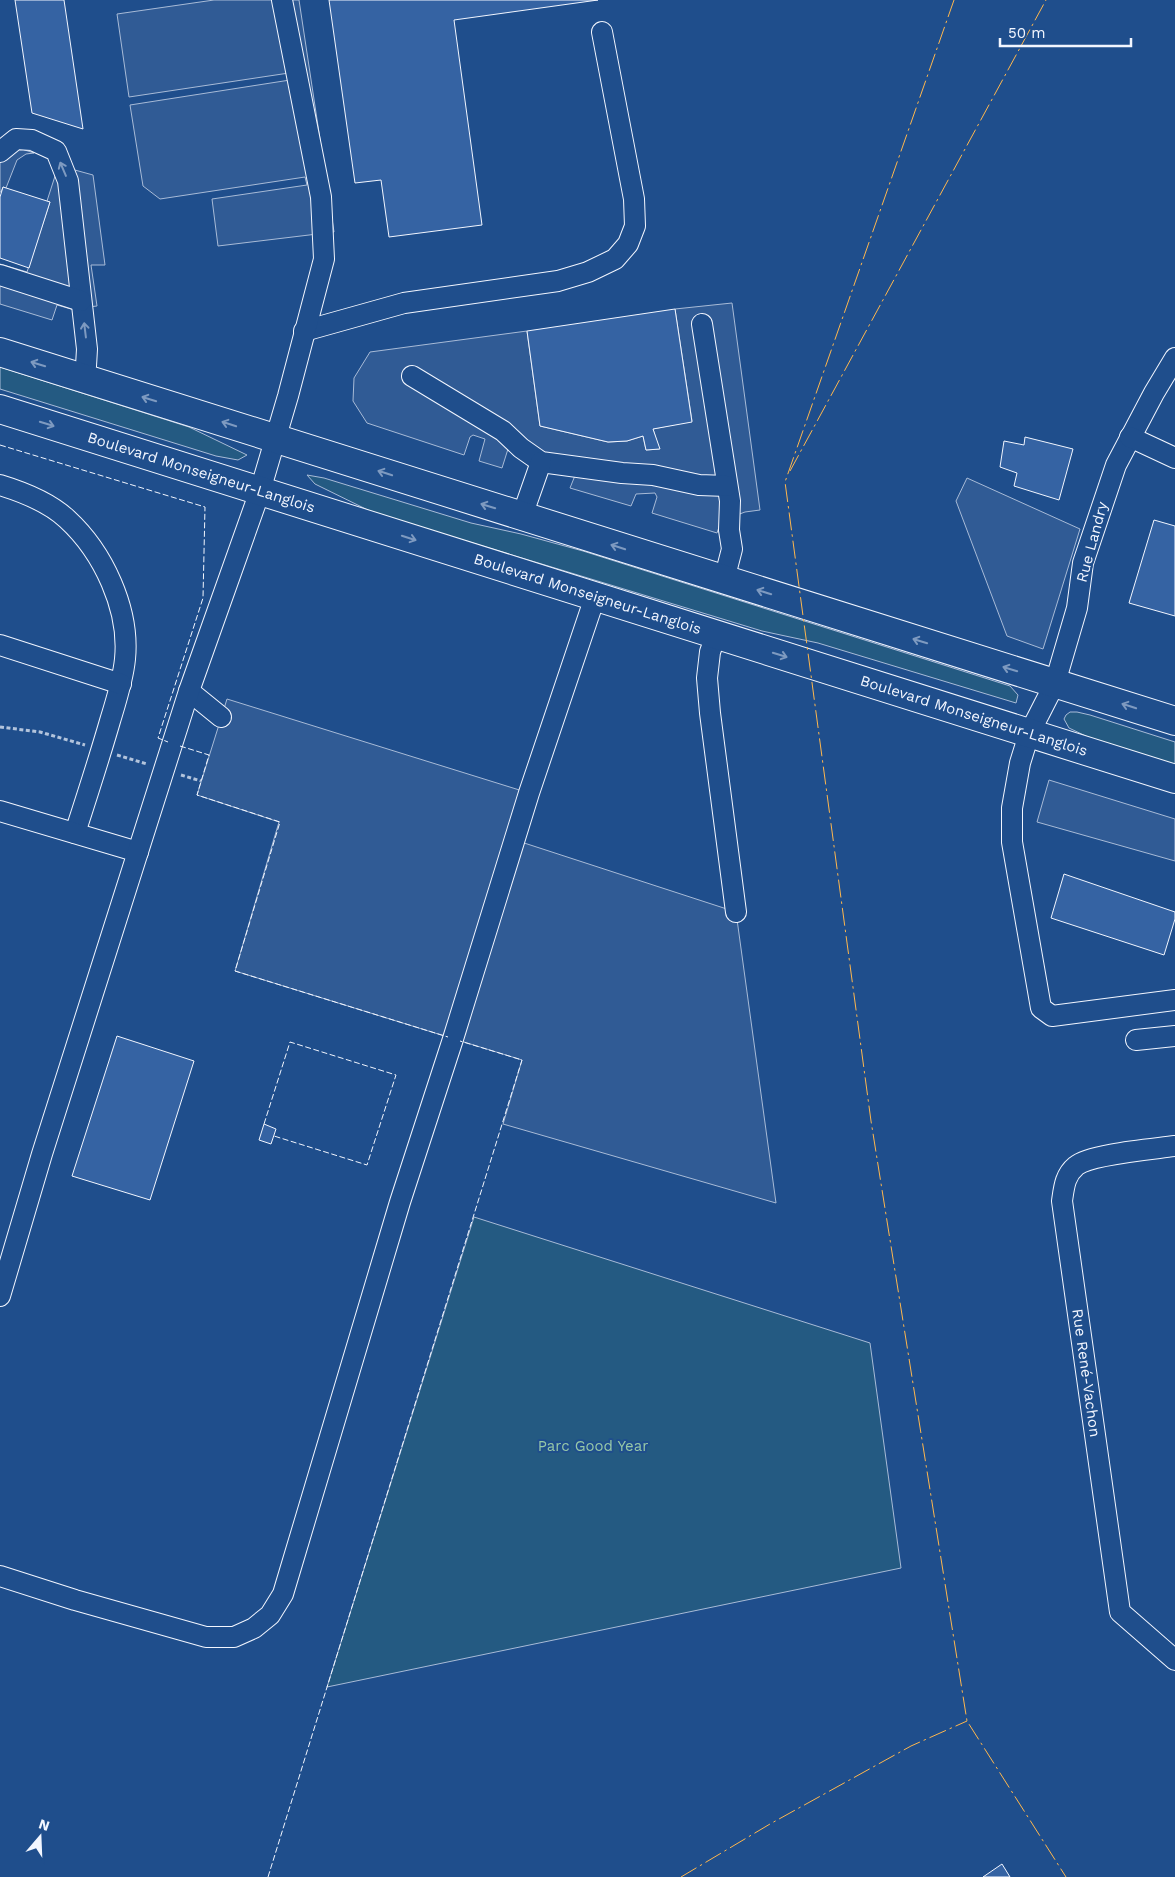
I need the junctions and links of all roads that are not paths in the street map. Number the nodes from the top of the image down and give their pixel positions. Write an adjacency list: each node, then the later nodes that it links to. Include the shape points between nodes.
1 (282, 0): 7 (street, via 321,197 324,259)
2 (602, 32): 7 (street, via 634,199 634,226 628,244 615,259 558,281 404,303)
3 (2, 148): 5 (street, one-way to 3, via 68,181 56,152 32,140 16,138)
4 (0, 275): 5 (street)
5 (82, 301): 11 (street, one-way to 5, via 87,357)
6 (702, 324): 18 (street)
7 (304, 330): 14 (street)
8 (0, 352): 11 (highway, one-way to 8)
9 (1175, 358): 13 (street, Rue Landry)
10 (412, 376): 16 (street, via 503,431)
11 (82, 378): 14 (highway, one-way to 11)
12 (0, 410): 19 (highway, Boulevard Monseigneur-Langlois, one-way to 19)
13 (1130, 437): 15 (street); 25 (street, Rue Landry, via 1096,520 1083,564 1077,608)
14 (276, 439): 19 (street); 20 (highway, one-way to 14)
15 (1175, 458)
16 (541, 462): 18 (street, via 652,475 699,485); 20 (street)
17 (0, 485): 26 (street, via 32,497 66,518 97,555 122,616 125,657)
18 (727, 486): 21 (street, via 732,548)
19 (260, 491): 22 (highway, Boulevard Monseigneur-Langlois, one-way to 22); 27 (street)
20 (522, 516): 21 (highway, one-way to 20)
21 (724, 580): 25 (highway, one-way to 21)
22 (595, 597): 23 (highway, Boulevard Monseigneur-Langlois); 41 (street, via 529,793 400,1202 283,1594 270,1615 254,1628 234,1637 206,1637)
23 (716, 635): 30 (highway, Boulevard Monseigneur-Langlois, one-way to 30); 35 (street, via 707,678)
24 (0, 645): 26 (street)
25 (1055, 683): 29 (highway, one-way to 25); 30 (street, Rue Landry)
26 (121, 684): 33 (street)
27 (189, 691): 28 (street); 34 (street)
28 (221, 717)
29 (1175, 721)
30 (1029, 734): 31 (highway, Boulevard Monseigneur-Langlois); 36 (street, Rue Landry, via 1012,808 1012,842 1040,1008 1052,1016)
31 (1175, 779)
32 (0, 811): 33 (street)
33 (75, 833): 34 (street)
34 (138, 852): 40 (street)
35 (736, 912)
36 (1175, 1000)
37 (1175, 1036): 38 (street)
38 (1136, 1040)
39 (1175, 1146): 42 (street, Rue René-Vachon, via 1089,1158 1076,1166 1065,1180 1062,1200 1120,1612)
40 (0, 1296)
41 (0, 1576)
42 (1175, 1660)

